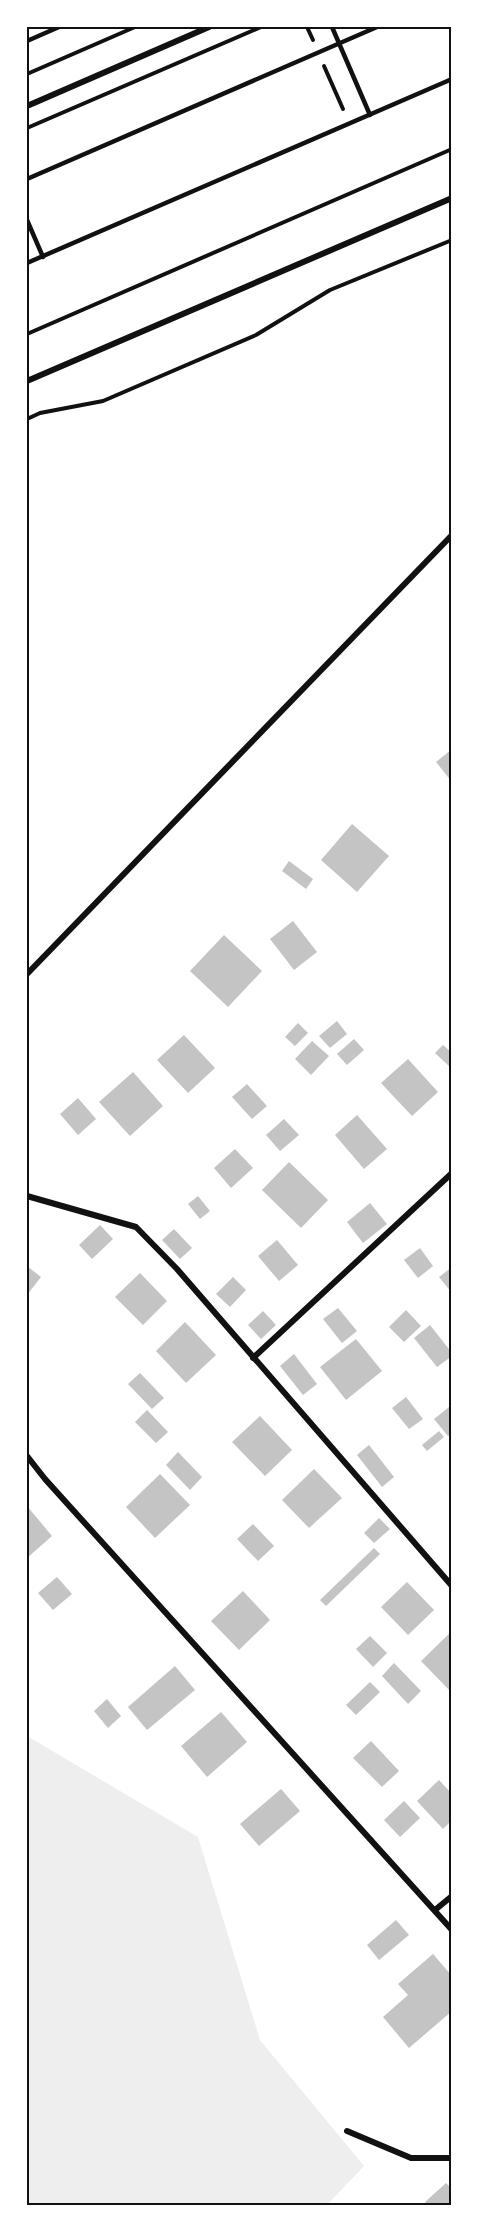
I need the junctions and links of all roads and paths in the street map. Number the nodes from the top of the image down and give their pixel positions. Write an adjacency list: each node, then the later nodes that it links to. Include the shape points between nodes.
1 (59, 27): 8 (lane)
2 (135, 27): 11 (path)
3 (210, 27): 13 (street)
4 (261, 27): 16 (path)
5 (307, 27): 10 (path)
6 (332, 27): 9 (lane)
7 (377, 27): 9 (lane)
8 (27, 41)
9 (339, 44): 10 (lane); 14 (lane)
10 (318, 53): 15 (path); 18 (lane)
11 (27, 74)
12 (452, 79): 14 (lane)
13 (27, 106)
14 (369, 115): 15 (lane)
15 (349, 123): 22 (lane)
16 (27, 128)
17 (452, 149): 24 (path)
18 (27, 179)
19 (452, 198): 25 (street)
20 (27, 220): 22 (lane)
21 (452, 240): 26 (path, via 330,290 256,335 103,401)
22 (43, 257): 23 (lane)
23 (27, 263)
24 (27, 334)
25 (27, 381)
26 (27, 418)
27 (452, 535): 28 (street)
28 (27, 974)
29 (452, 1173): 31 (street)
30 (27, 1196): 31 (street, via 136,1227)
31 (253, 1358): 33 (street)
32 (27, 1456): 35 (street)
33 (452, 1586)
34 (452, 1896): 35 (street)
35 (435, 1910): 36 (street)
36 (452, 1930)
37 (347, 2131): 38 (street, via 411,2158)
38 (452, 2158)

